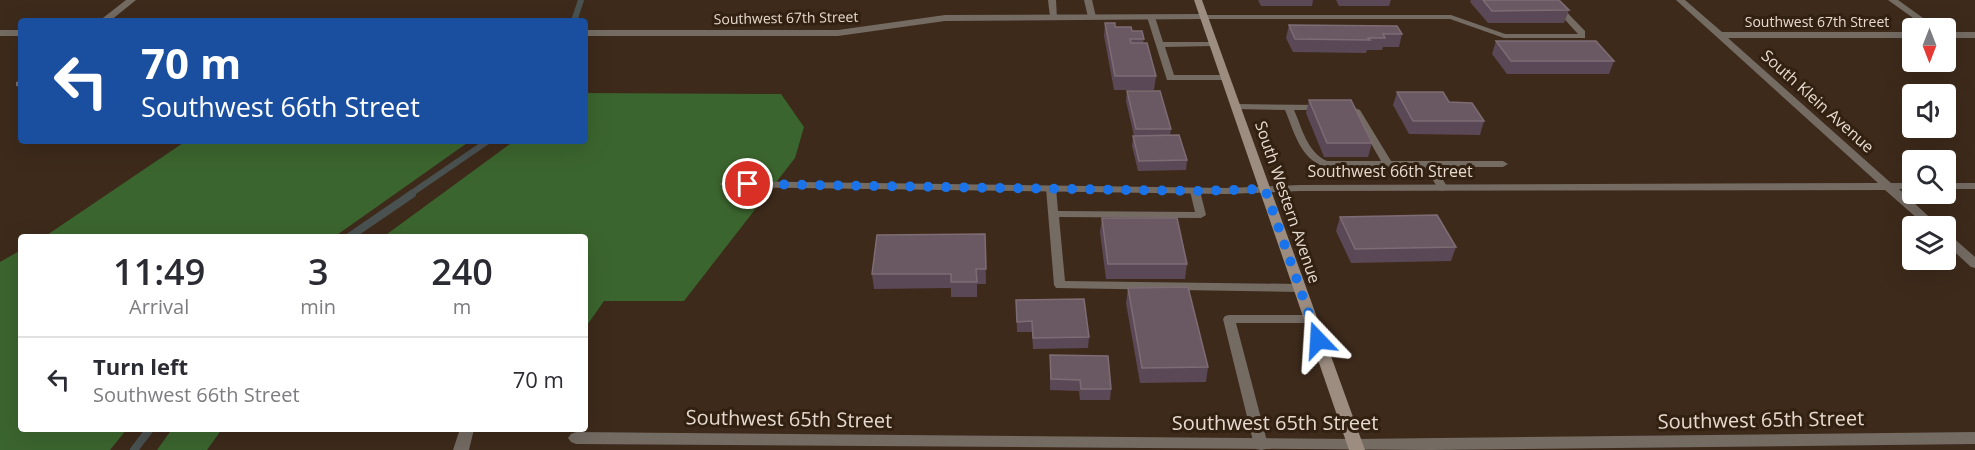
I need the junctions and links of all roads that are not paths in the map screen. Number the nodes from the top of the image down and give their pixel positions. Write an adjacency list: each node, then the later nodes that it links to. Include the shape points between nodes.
1 (132, 0): 12 (street)
2 (1052, 0): 8 (lane)
3 (1088, 0): 9 (lane)
4 (1198, 0): 11 (main road, South Western Avenue)
5 (1551, 0): 11 (lane, via 1582,36 1504,36 1451,17)
6 (1680, 0): 20 (street, South Klein Avenue)
7 (1892, 0): 13 (street)
8 (1054, 17): 9 (street, Southwest 67th Street); 16 (street, Southwest 67th Street, via 945,18 838,33)
9 (1092, 17): 10 (street, Southwest 67th Street)
10 (1151, 17): 11 (street, Southwest 67th Street); 22 (lane)
11 (1204, 17): 21 (main road, South Western Avenue)
12 (108, 18)
13 (1918, 18)
14 (0, 33): 15 (street)
15 (18, 33)
16 (588, 33)
17 (1956, 34): 19 (street)
18 (1902, 35): 20 (street, Southwest 67th Street)
19 (1975, 35)
20 (1721, 36): 30 (street, South Klein Avenue)
21 (1214, 44): 22 (lane); 23 (main road, South Western Avenue)
22 (1160, 45): 23 (lane, via 1170,78)
23 (1225, 78): 24 (main road, South Western Avenue)
24 (1236, 107): 25 (lane); 36 (main road, South Western Avenue)
25 (1288, 107): 26 (lane, via 1342,106 1358,112); 26 (lane, via 1309,153 1318,162)
26 (1388, 164): 27 (lane)
27 (1428, 164): 28 (lane); 35 (lane)
28 (1503, 164)
29 (725, 184): 34 (street, Southwest 66th Street)
30 (1887, 186): 31 (street, Southwest 66th Street); 35 (street, Southwest 66th Street); 39 (street, South Klein Avenue)
31 (1902, 186)
32 (1956, 186): 33 (street)
33 (1975, 186)
34 (1051, 188): 37 (street, Southwest 66th Street); 38 (lane)
35 (1443, 188): 36 (street, Southwest 66th Street)
36 (1265, 189): 37 (street, Southwest 66th Street); 42 (main road, South Western Avenue)
37 (1195, 191): 38 (lane, via 1201,214)
38 (1053, 214): 42 (lane, via 1060,285)
39 (1922, 216)
40 (1956, 247): 41 (street)
41 (1975, 264)
42 (1300, 288): 43 (main road, South Western Avenue)
43 (1311, 319): 47 (lane, via 1229,319); 50 (main road, South Western Avenue)
44 (466, 432): 51 (street)
45 (576, 438): 48 (street, Southwest 65th Street)
46 (1975, 438): 49 (street, Southwest 65th Street)
47 (1261, 445): 48 (street, Southwest 65th Street); 50 (street, Southwest 65th Street)
48 (879, 446)
49 (1583, 446): 50 (street, Southwest 65th Street)
50 (1356, 448)
51 (461, 450)

